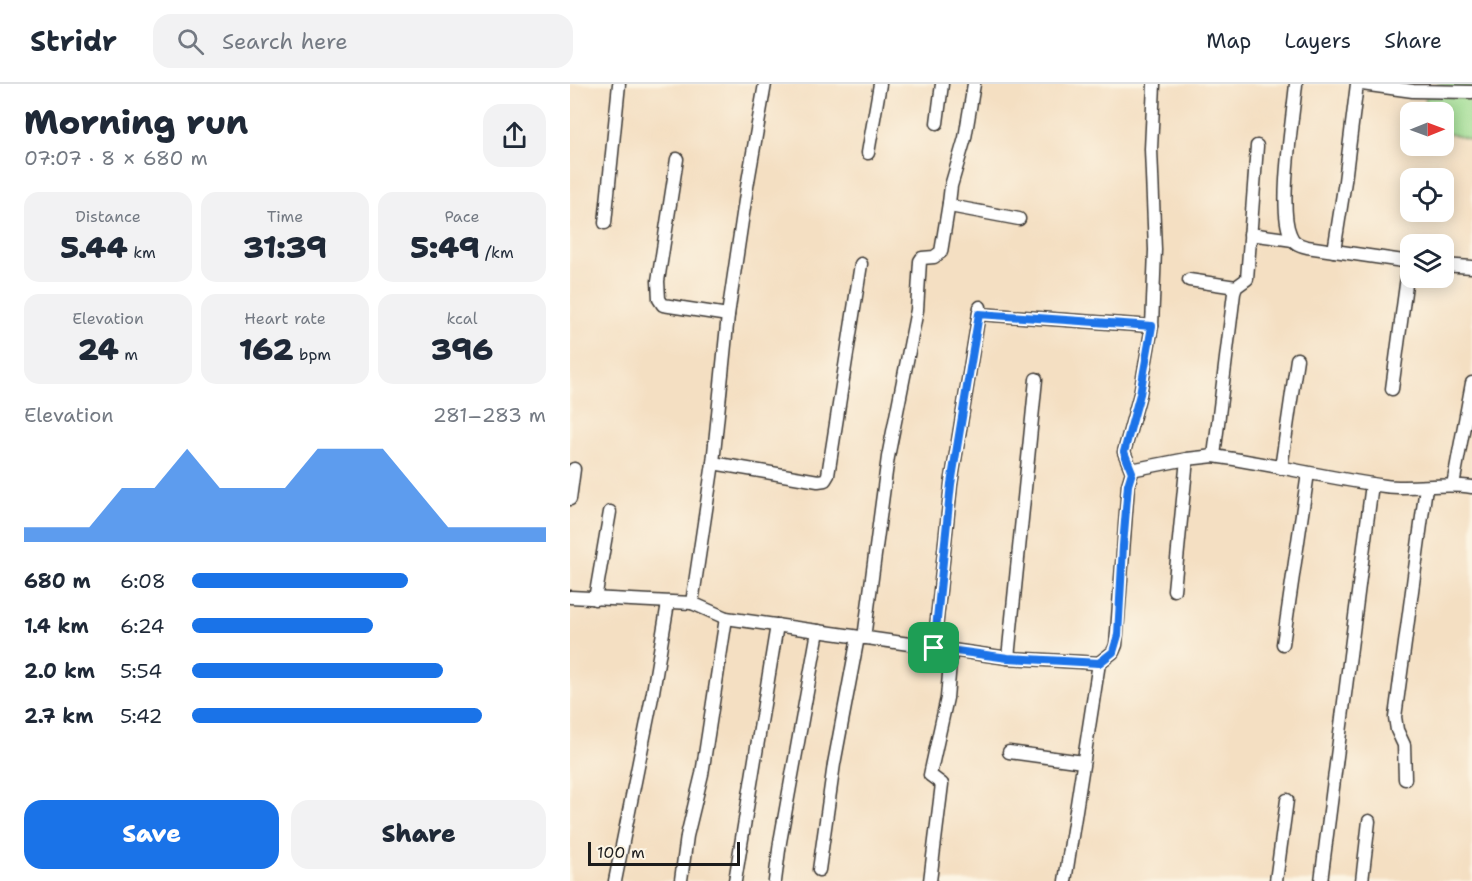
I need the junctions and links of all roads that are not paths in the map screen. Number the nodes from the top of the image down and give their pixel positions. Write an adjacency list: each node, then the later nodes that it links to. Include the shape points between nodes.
1 (619, 84): 16 (street)
2 (765, 84): 27 (street)
3 (880, 84): 12 (street)
4 (942, 84): 10 (street)
5 (974, 84): 14 (street)
6 (1154, 84): 28 (street)
7 (1296, 84): 18 (street, via 1285,199)
8 (1359, 84): 9 (street, via 1413,92); 19 (street)
9 (1472, 92)
10 (936, 123)
11 (1257, 146): 17 (street)
12 (868, 153)
13 (677, 159): 27 (street, via 658,281 659,299 663,305)
14 (949, 203): 15 (street); 55 (street, via 941,252 920,261 917,310 888,457)
15 (1019, 219)
16 (604, 223)
17 (1250, 234): 18 (street); 25 (street, via 1247,279)
18 (1293, 240): 19 (street, via 1299,245)
19 (1334, 251): 20 (street)
20 (1400, 261)
21 (861, 264): 36 (street, via 825,480)
22 (1454, 266): 23 (street)
23 (1472, 267)
24 (1189, 280): 25 (street)
25 (1236, 287): 34 (street)
26 (1406, 288): 32 (street)
27 (728, 315): 36 (street)
28 (1152, 326): 39 (street, via 1140,394 1124,452); 57 (street, via 979,311 951,484)
29 (1297, 359): 37 (street)
30 (1036, 379): 59 (street)
31 (1472, 383): 33 (street)
32 (1392, 389)
33 (1471, 397): 42 (street)
34 (1214, 456): 35 (street); 37 (street)
35 (1187, 459): 39 (street); 47 (street)
36 (713, 463): 51 (street)
37 (1281, 468): 40 (street)
38 (574, 470): 45 (street)
39 (1132, 472): 60 (street, via 1118,635 1113,652)
40 (1308, 473): 41 (street); 56 (street)
41 (1372, 484): 43 (street); 74 (street)
42 (1453, 485): 43 (street); 44 (street)
43 (1426, 487): 63 (street, via 1395,717 1396,730 1404,745)
44 (1472, 487)
45 (570, 499)
46 (610, 512): 49 (street)
47 (1174, 590)
48 (570, 597): 49 (street)
49 (595, 599): 50 (street)
50 (668, 603): 51 (street); 68 (street)
51 (692, 603): 52 (street)
52 (726, 618): 53 (street); 67 (street)
53 (777, 625): 54 (street); 69 (street)
54 (818, 631): 55 (street); 70 (street)
55 (861, 637): 57 (street); 66 (street, via 834,764)
56 (1283, 644)
57 (934, 648): 58 (street)
58 (951, 651): 59 (street); 71 (street, via 930,775 942,784)
59 (1008, 658): 60 (street)
60 (1099, 663): 62 (street)
61 (1009, 752): 62 (street)
62 (1083, 762): 72 (street)
63 (1405, 778)
64 (1287, 800): 73 (street)
65 (1369, 820): 75 (street)
66 (819, 870)
67 (681, 880)
68 (615, 881)
69 (735, 881)
70 (775, 881)
71 (930, 881)
72 (1065, 881)
73 (1276, 881)
74 (1321, 881)
75 (1362, 881)

